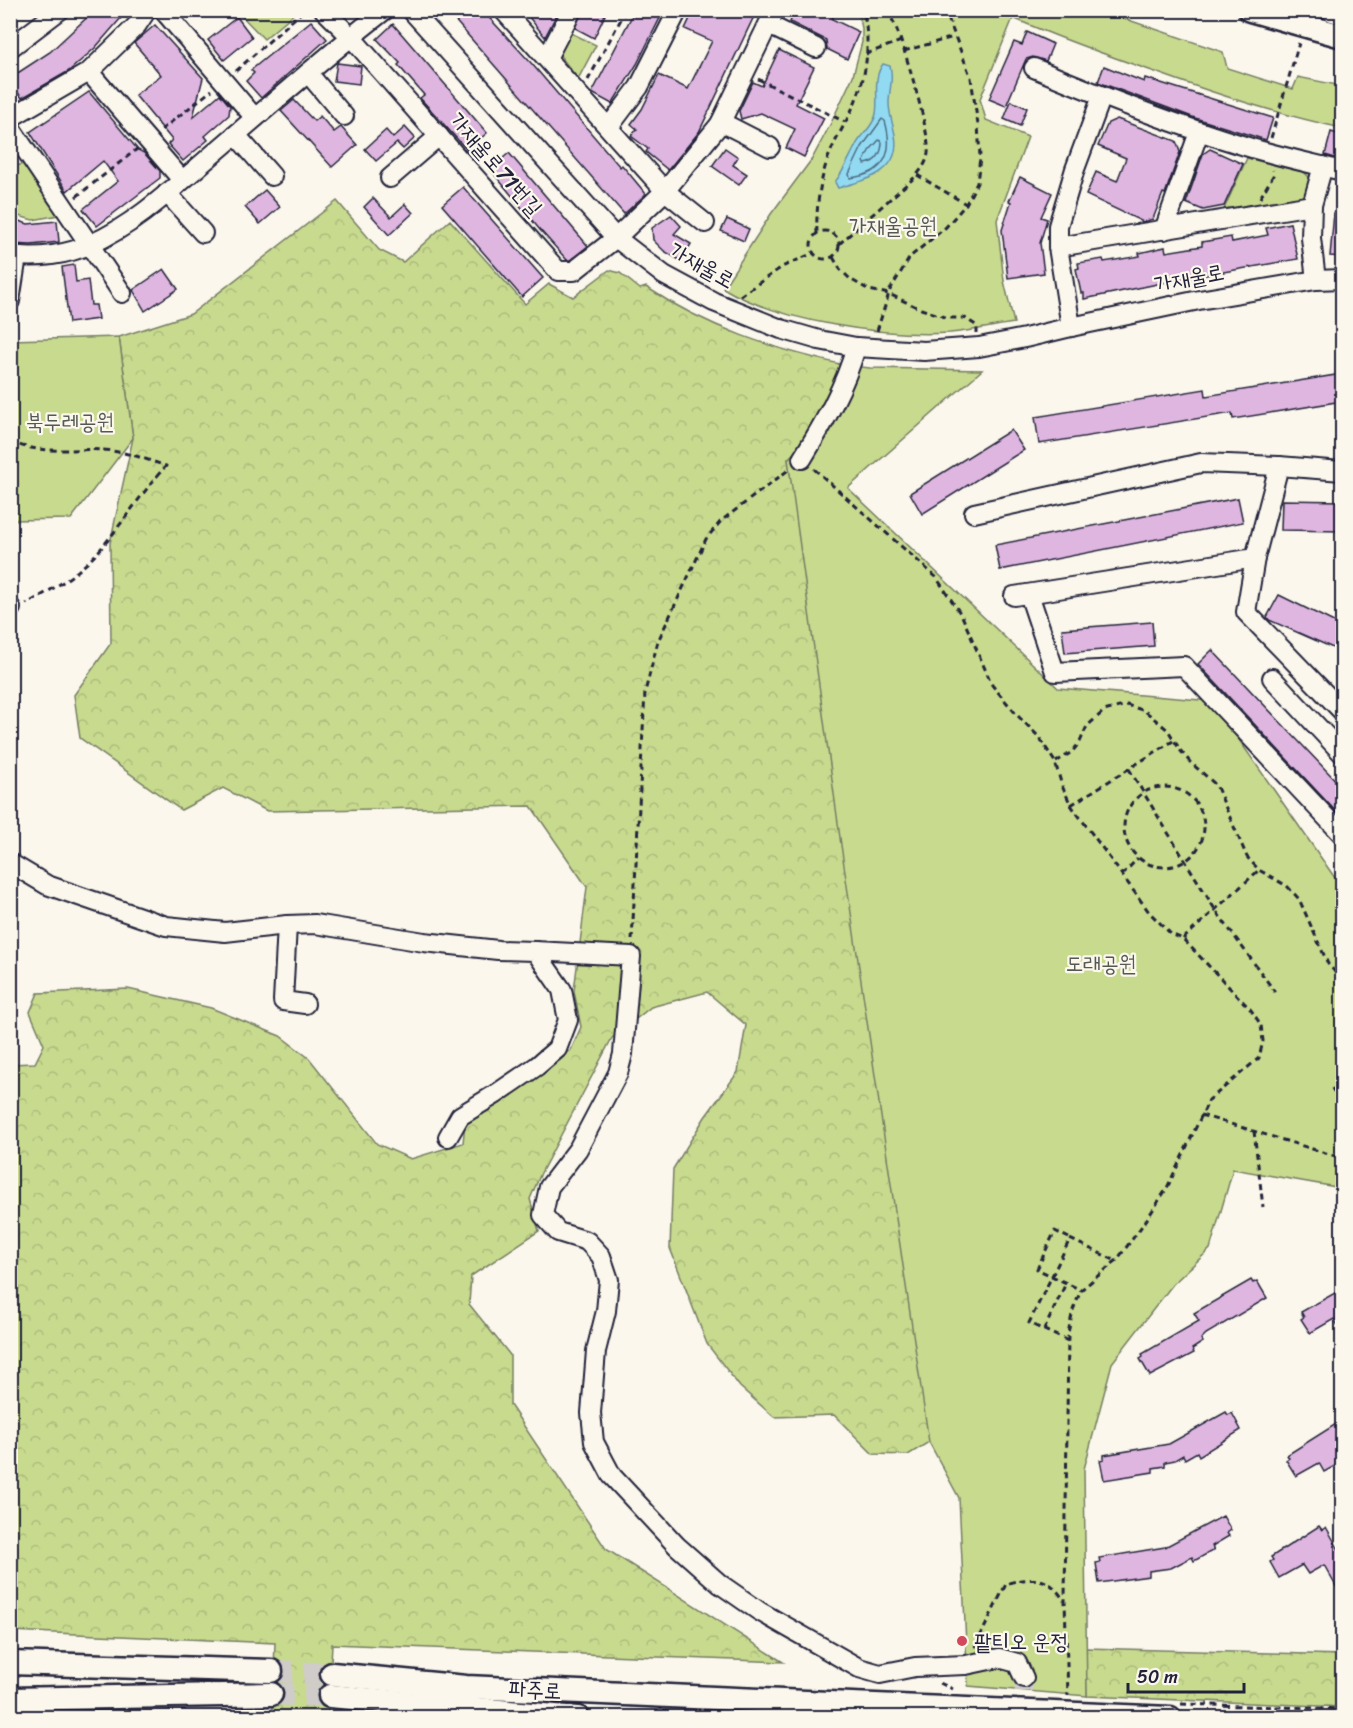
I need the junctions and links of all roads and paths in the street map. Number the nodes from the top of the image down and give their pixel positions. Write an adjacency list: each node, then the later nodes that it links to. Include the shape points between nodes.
1 (60, 10): 24 (street)
2 (147, 10): 30 (street)
3 (163, 10): 33 (street)
4 (304, 10): 33 (path)
5 (324, 10): 21 (street, 가재울로71번길)
6 (385, 10): 21 (street)
7 (411, 10): 65 (street, 가재울로)
8 (503, 10): 28 (street)
9 (572, 10): 28 (street)
10 (626, 10): 34 (path)
11 (678, 10): 42 (street, via 639,87)
12 (862, 10): 27 (path, via 868,30)
13 (881, 10): 23 (path, via 894,21)
14 (945, 10): 22 (path)
15 (1250, 10): 19 (main road)
16 (1333, 10): 17 (main road)
17 (1342, 13)
18 (772, 18): 25 (street); 32 (street, 가재울로71번길)
19 (1305, 26): 20 (main road); 48 (path)
20 (1342, 36)
21 (351, 37): 31 (street); 45 (street, 가재울로71번길)
22 (954, 37): 26 (path); 57 (path, via 971,78 978,125 977,183)
23 (901, 41): 26 (path); 27 (path)
24 (10, 48)
25 (816, 48)
26 (904, 51): 51 (path, via 927,136 928,153)
27 (866, 54): 40 (path, via 857,98)
28 (547, 58): 34 (street)
29 (1034, 69): 35 (street)
30 (89, 72): 37 (street); 46 (street)
31 (308, 73): 36 (street); 38 (street)
32 (746, 73): 39 (street, 가재울로71번길); 40 (path)
33 (224, 81): 38 (street); 46 (path)
34 (579, 95): 42 (street)
35 (1102, 96): 43 (street); 68 (street, via 1063,204)
36 (344, 116)
37 (10, 117)
38 (255, 118): 44 (street)
39 (721, 122): 47 (street); 55 (street, 가재울로71번길)
40 (845, 122): 64 (path, via 826,164)
41 (10, 126): 59 (street)
42 (609, 127): 55 (street)
43 (1199, 132): 48 (street); 62 (street)
44 (236, 135): 52 (street); 54 (street)
45 (439, 136): 53 (street); 65 (street, 가재울로71번길, via 558,271 574,271)
46 (148, 140): 54 (street); 59 (path)
47 (770, 147)
48 (1267, 152): 49 (street); 60 (path, via 1274,174)
49 (1323, 166): 50 (street); 58 (street)
50 (1342, 171)
51 (917, 175): 57 (path); 67 (path)
52 (272, 176)
53 (390, 178)
54 (182, 180): 56 (street)
55 (665, 190): 61 (street); 65 (street, 가재울로71번길)
56 (167, 193): 63 (street); 66 (street, via 115,232)
57 (966, 204): 75 (path, via 910,257)
58 (1312, 205): 60 (street); 73 (street)
59 (63, 206): 66 (street)
60 (1250, 215): 62 (street)
61 (705, 223)
62 (1164, 230): 68 (street)
63 (203, 233)
64 (817, 233): 67 (path, via 831,232); 69 (path, via 811,240)
65 (616, 238): 77 (street, 가재울로, via 664,274)
66 (90, 244): 70 (street, via 70,252); 74 (street)
67 (839, 244): 71 (path)
68 (1058, 247): 78 (street)
69 (813, 253): 71 (path, via 825,259); 77 (path, via 761,280 742,294)
70 (14, 255): 76 (street)
71 (833, 256): 75 (path, via 850,279 869,290)
72 (1342, 279): 73 (street, 가재울로)
73 (1316, 280): 78 (street, 가재울로)
74 (122, 293)
75 (889, 294): 79 (path); 80 (path, via 948,318 965,318 977,326)
76 (10, 301)
77 (731, 309): 79 (street, 가재울로, via 819,340)
78 (1071, 327): 80 (street, 가재울로)
79 (865, 347): 80 (street, 가재울로, via 924,351); 82 (street)
80 (979, 347)
81 (10, 441): 87 (path, via 45,450 110,451 166,466 102,548 59,586)
82 (802, 459): 92 (path, via 936,577 962,616 992,686 1039,737); 106 (path, via 721,521 706,539 658,641 645,692)
83 (1279, 466): 84 (street); 85 (street, via 1201,463); 86 (street)
84 (1342, 471)
85 (974, 513)
86 (1255, 558): 89 (street, via 1246,612); 96 (street, via 1022,595 1055,672 1184,666)
87 (21, 606)
88 (1272, 678): 91 (street)
89 (1342, 711)
90 (1173, 741): 92 (path, via 1168,730 1145,711 1127,705 1104,711 1087,726 1072,752); 93 (path); 100 (path, via 1216,785 1247,857)
91 (1342, 753)
92 (1055, 762): 95 (path)
93 (1129, 770): 94 (path); 95 (path)
94 (1143, 793): 97 (path, via 1128,808 1125,820 1125,834); 98 (path); 98 (path, via 1172,787 1184,792 1201,810 1204,836 1199,848)
95 (1071, 805): 101 (path)
96 (1342, 834)
97 (1138, 858): 98 (path, via 1164,867); 101 (path)
98 (1185, 861): 102 (path)
99 (10, 863): 103 (street, via 47,885 166,927 225,932)
100 (1259, 870): 102 (path); 107 (path, via 1287,886 1299,899 1328,964)
101 (1122, 875): 104 (path, via 1149,912 1171,934)
102 (1216, 911): 104 (path); 108 (path)
103 (287, 925): 105 (street, via 315,924 424,942); 109 (street, via 283,1000)
104 (1183, 939): 112 (path, via 1251,1010 1261,1025 1263,1041 1259,1058 1217,1091)
105 (535, 951): 106 (street); 114 (street, via 562,990 568,1020 557,1049 460,1116)
106 (631, 956): 129 (street, via 618,1073 578,1149 549,1187 543,1215 558,1232 587,1241 601,1256 609,1280 596,1351 591,1413 594,1442 612,1476 677,1546 720,1584 804,1638 859,1668)
107 (1342, 980)
108 (1275, 992)
109 (305, 1004)
110 (1332, 1088): 111 (path)
111 (1342, 1106)
112 (1201, 1115): 113 (path); 118 (path, via 1167,1188)
113 (1254, 1131): 115 (path); 116 (path)
114 (448, 1137)
115 (1342, 1158)
116 (1263, 1207)
117 (1070, 1239): 118 (path); 119 (path); 119 (path, via 1055,1232 1050,1241 1037,1269)
118 (1116, 1261): 121 (path)
119 (1052, 1276): 120 (path); 122 (path, via 1029,1323)
120 (1066, 1283): 121 (path); 122 (path)
121 (1081, 1290): 123 (path, via 1072,1310)
122 (1044, 1330): 123 (path)
123 (1068, 1341): 124 (path)
124 (1065, 1601): 126 (path, via 1046,1582 1016,1580 1006,1584); 134 (path)
125 (10, 1663): 127 (main road)
126 (966, 1665): 129 (street, via 915,1667); 130 (street, via 999,1658 1017,1663)
127 (271, 1671)
128 (332, 1674): 135 (main road, 파주로, via 466,1688)
129 (880, 1674): 135 (street)
130 (1024, 1678)
131 (271, 1694): 133 (main road)
132 (330, 1696): 136 (main road, 파주로)
133 (10, 1699)
134 (1068, 1700)
135 (882, 1704): 137 (main road, 파주로)
136 (578, 1718)
137 (1170, 1718)

